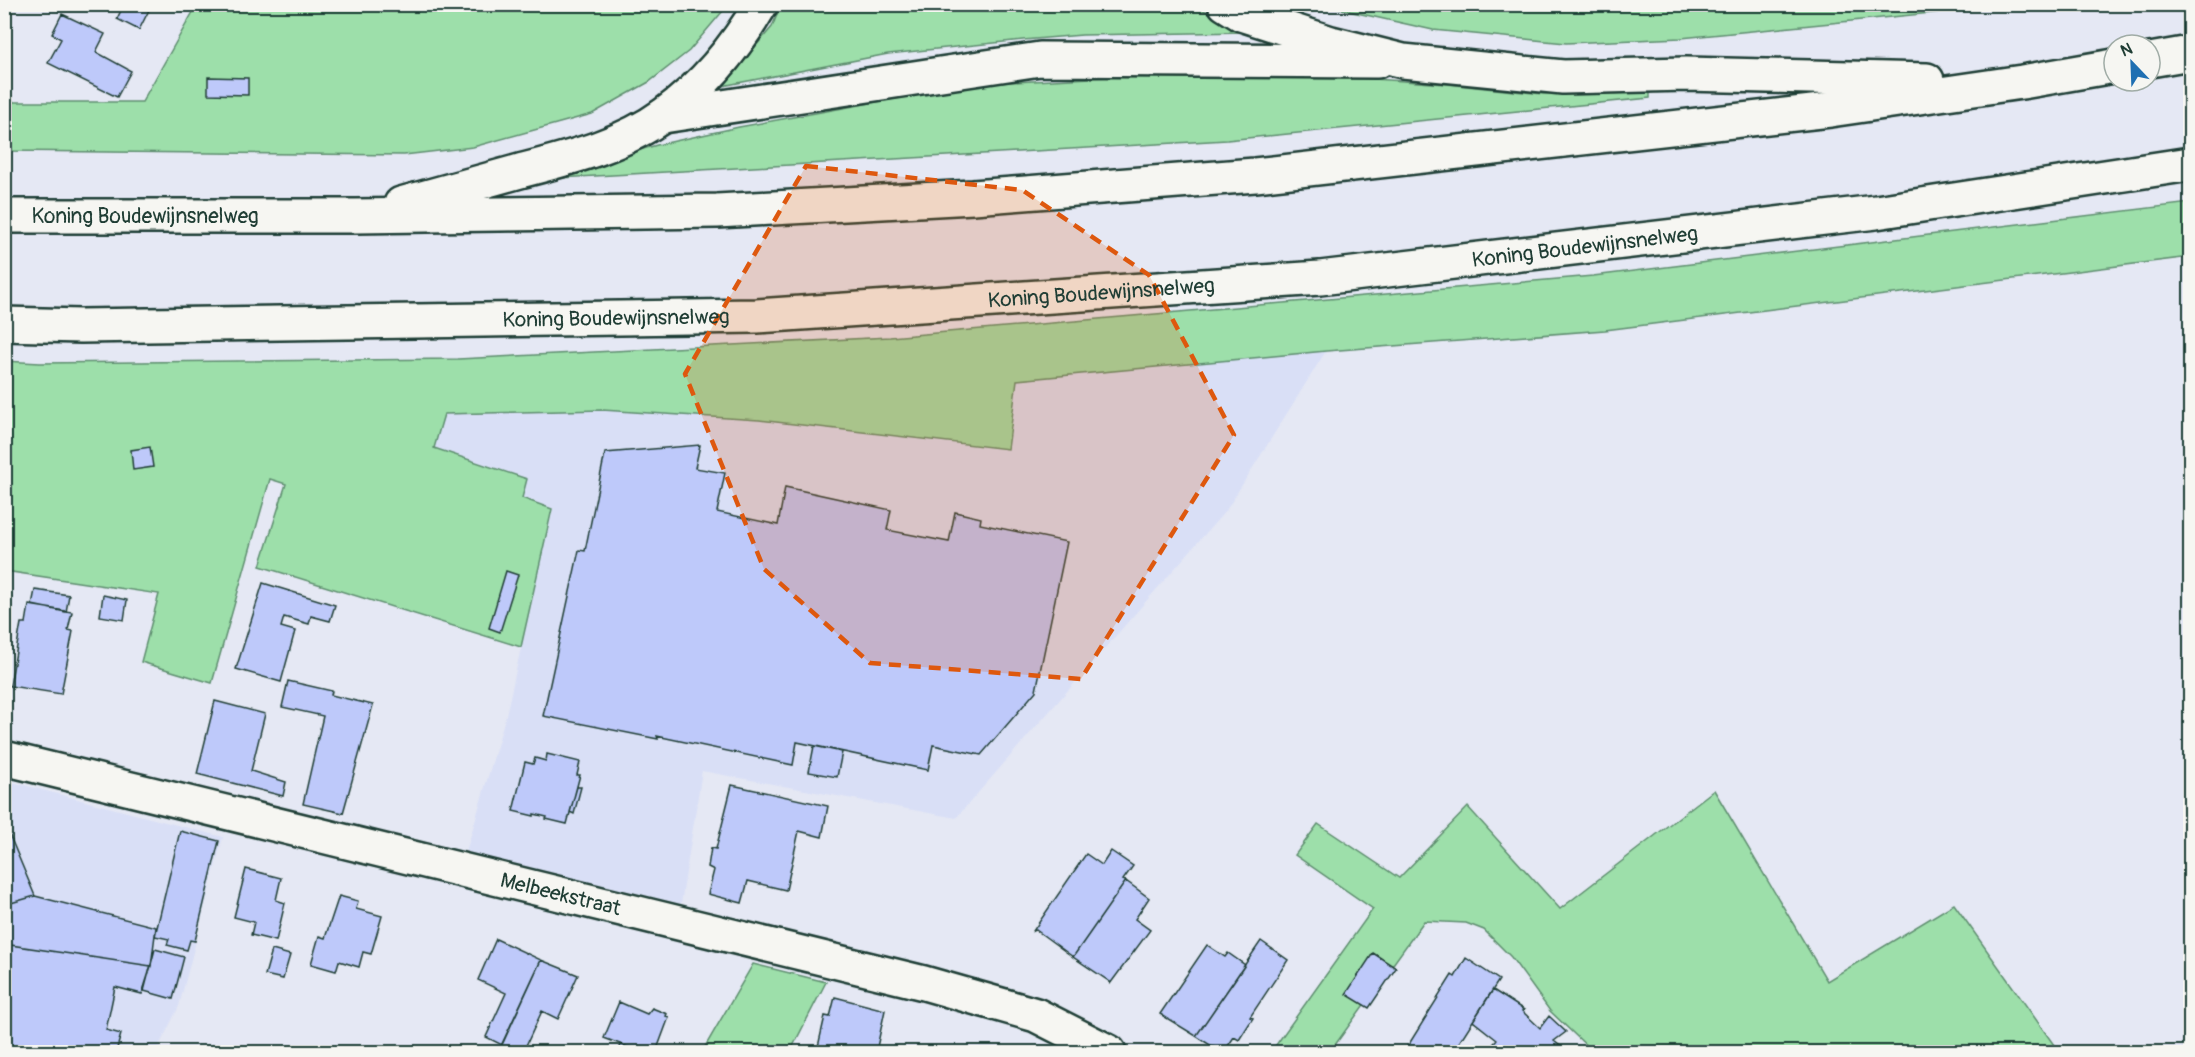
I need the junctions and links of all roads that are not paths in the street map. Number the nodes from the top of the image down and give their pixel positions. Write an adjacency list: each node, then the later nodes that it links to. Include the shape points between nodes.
1 (761, 4): 8 (main road, via 717,67)
2 (1225, 4): 5 (main road, via 1241,14 1330,43)
3 (2190, 53): 4 (main road)
4 (2162, 58)
5 (1403, 61): 7 (main road, via 1563,77 1686,74); 8 (main road, via 1040,58)
6 (2102, 68): 7 (main road, Koning Boudewijnsnelweg)
7 (2022, 82): 11 (main road, Koning Boudewijnsnelweg, via 1830,110 1255,176 717,211)
8 (663, 116): 11 (main road, via 623,138 578,155)
9 (2190, 164): 12 (main road, Koning Boudewijnsnelweg, via 1876,212 1308,279 758,316)
10 (4, 216): 11 (main road, Koning Boudewijnsnelweg)
11 (355, 216)
12 (4, 324)
13 (4, 758): 14 (main road, Melbeekstraat, via 924,982 1036,1015)
14 (1109, 1053)

